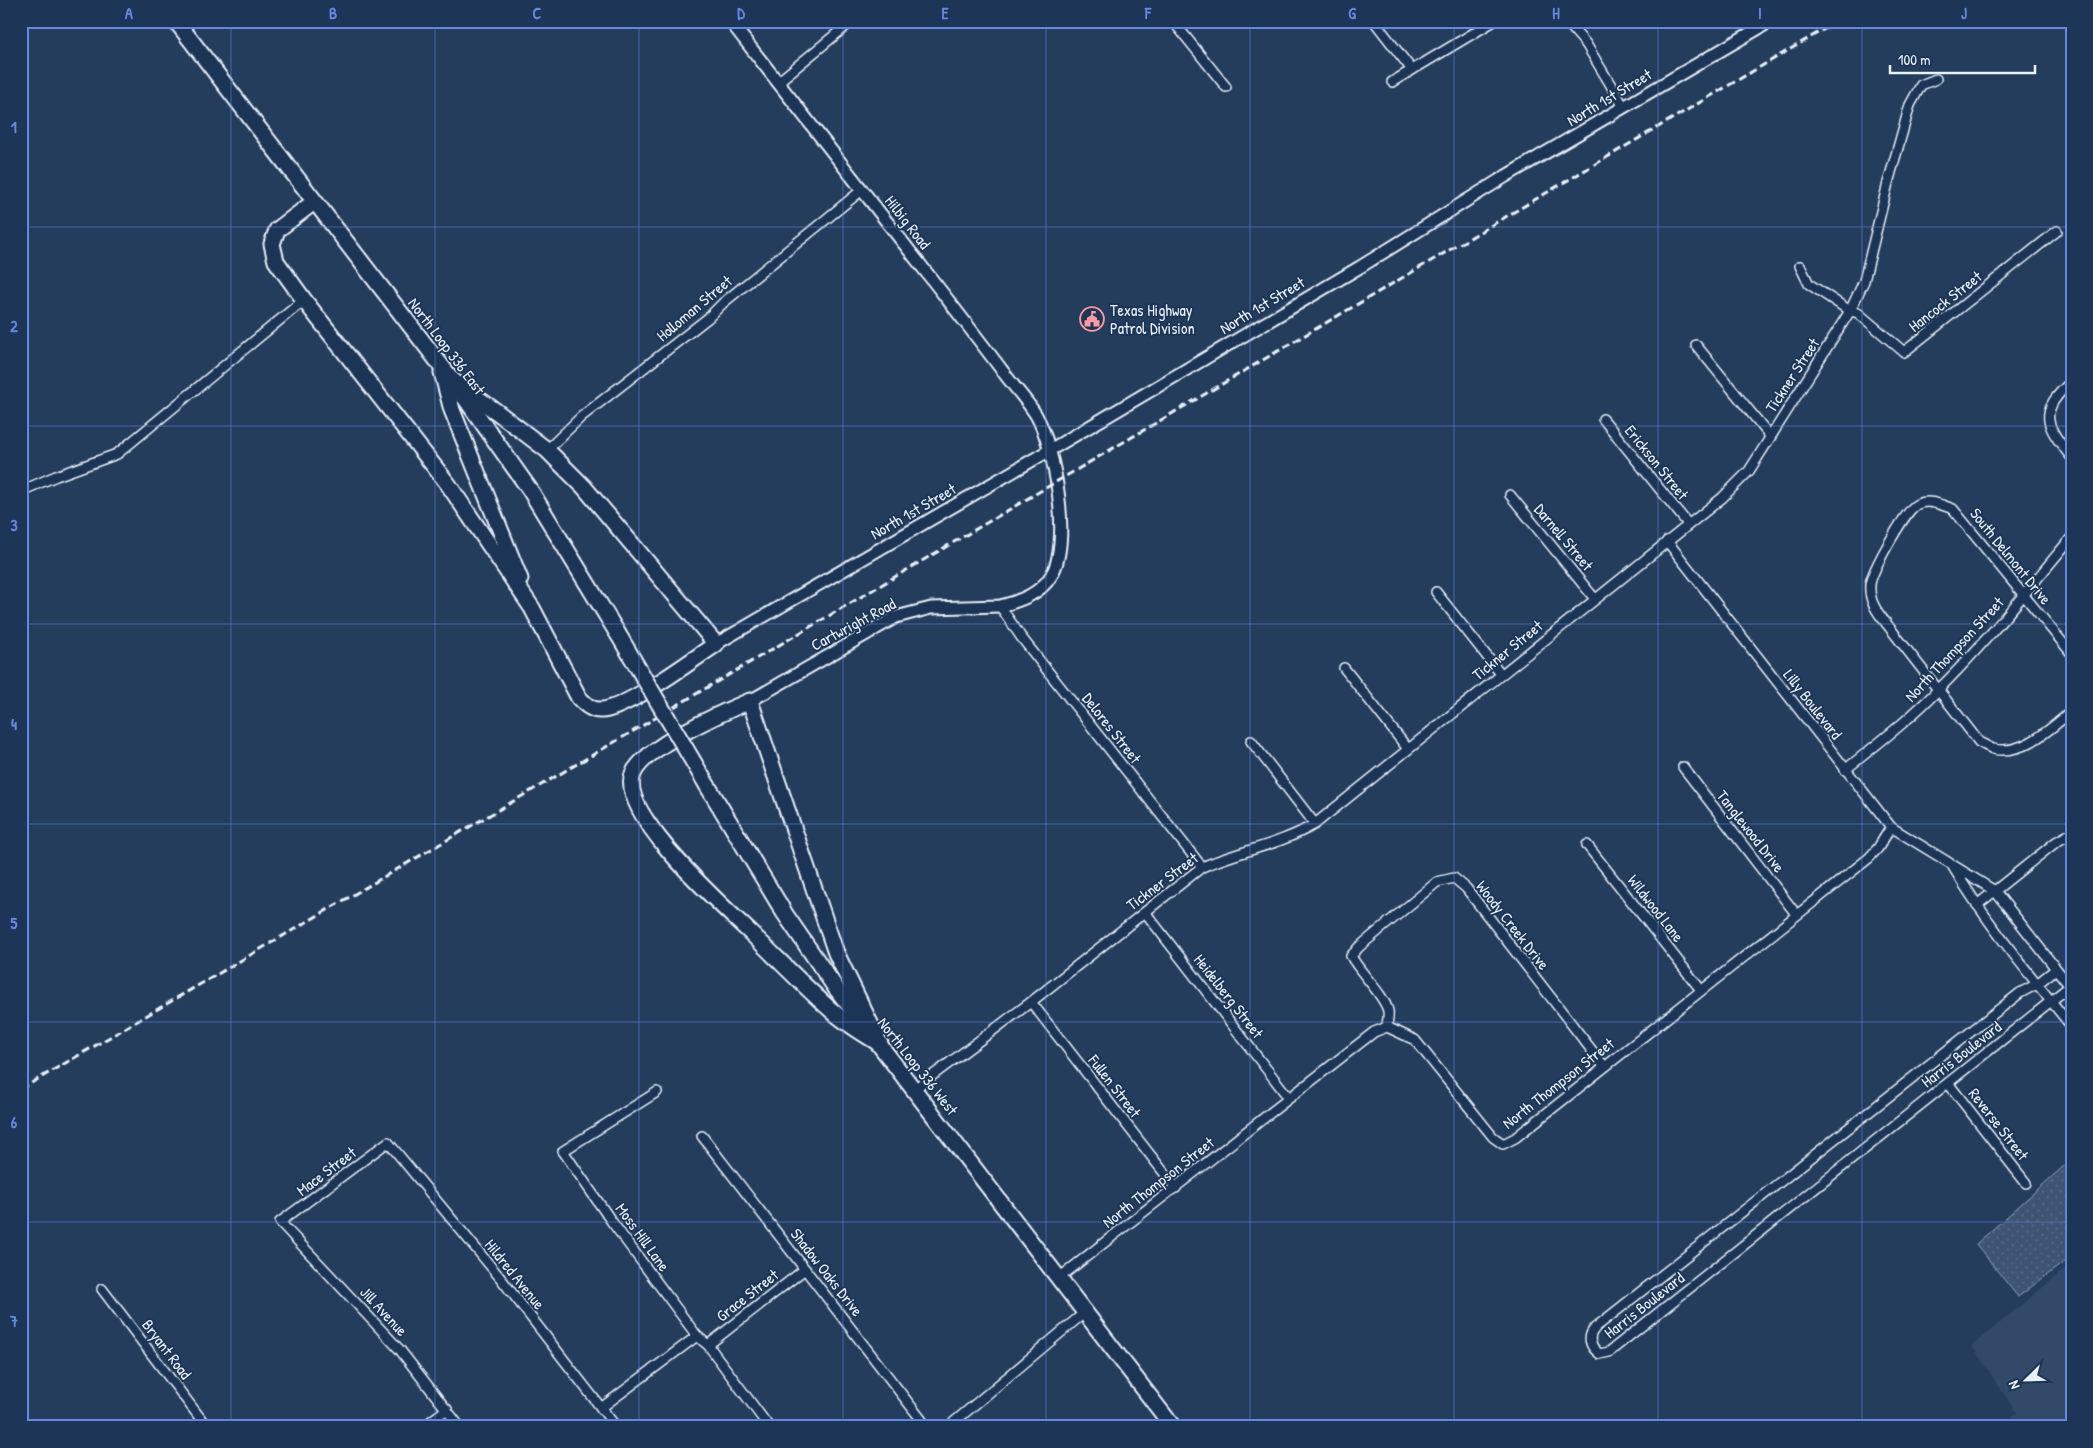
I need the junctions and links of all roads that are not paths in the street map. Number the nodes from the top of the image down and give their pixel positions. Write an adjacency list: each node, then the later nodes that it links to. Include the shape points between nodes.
1 (176, 21): 16 (main road, North Loop 336 East)
2 (730, 21): 11 (street, Hilbig Road)
3 (852, 21): 11 (street)
4 (1173, 21): 13 (street)
5 (1374, 21): 9 (street)
6 (1494, 21): 9 (street)
7 (1566, 21): 14 (street, via 1586,44)
8 (1771, 21): 14 (street, North 1st Street)
9 (1412, 70): 12 (street)
10 (1936, 79): 20 (street, Tickner Street, via 1921,85 1910,105 1864,281)
11 (778, 82): 15 (street, Hilbig Road)
12 (1392, 82)
13 (1226, 87)
14 (1624, 107): 28 (street, North 1st Street)
15 (862, 190): 27 (street, Holloman Street, via 582,417); 28 (street, Hilbig Road, via 1036,416)
16 (314, 202): 19 (main road, via 277,230 272,244 281,270); 22 (main road, North Loop 336 East)
17 (2057, 231): 20 (street, Hancock Street, via 1904,352 1858,313)
18 (1800, 266): 20 (street, via 1809,284)
19 (304, 300): 30 (street, via 117,454); 39 (main road, via 448,484)
20 (1850, 311): 26 (street, Tickner Street)
21 (1696, 345): 26 (street)
22 (440, 364): 24 (main road, North Loop 336 East); 39 (main road, via 452,410)
23 (2072, 381): 29 (street, via 2055,395 2048,414 2055,437)
24 (453, 382): 27 (main road); 46 (main road, North Loop 336 East, bridge, via 530,490)
25 (1603, 419): 32 (street, Erickson Street)
26 (1770, 436): 32 (street, Tickner Street, via 1749,471 1737,484)
27 (547, 450): 40 (main road, via 584,487)
28 (1050, 450): 38 (street, Cartwright Road, via 1061,523 1061,545 1056,565 1037,592); 40 (street, North 1st Street)
29 (2072, 458)
30 (21, 491)
31 (1510, 495): 37 (street, Darnell Street)
32 (1688, 524): 34 (street, Tickner Street)
33 (2072, 537): 36 (street, North Thompson Street)
34 (1667, 542): 37 (street, Tickner Street); 51 (street, Lilly Boulevard)
35 (1436, 592): 43 (street)
36 (2024, 596): 41 (street, South Delmont Drive); 44 (street, North Thompson Street); 44 (street, South Delmont Drive, via 1953,509 1926,502 1916,504 1906,513 1872,576 1873,604)
37 (1595, 599): 43 (street, Tickner Street)
38 (1000, 606): 45 (street, Cartwright Road, via 931,608 896,616); 57 (street, Delores Street)
39 (532, 608): 40 (main road, via 579,698 595,709 620,704)
40 (716, 644)
41 (2072, 654)
42 (1344, 668): 49 (street)
43 (1501, 674): 49 (street, Tickner Street)
44 (1939, 690): 47 (street, via 1979,742 1994,749 2024,745 2040,737); 51 (street, North Thompson Street)
45 (750, 701): 70 (main road, via 836,953); 70 (main road, via 695,726 640,764 633,774 633,795 643,816 668,850 701,886 832,1011)
46 (662, 709): 70 (main road, North Loop 336 West, bridge, via 800,939)
47 (2072, 711)
48 (1251, 741): 52 (street)
49 (1408, 748): 52 (street, Tickner Street)
50 (1683, 767): 61 (street, Tanglewood Drive)
51 (1845, 770): 53 (street, Lilly Boulevard)
52 (1314, 824): 57 (street, Tickner Street, via 1297,834)
53 (1891, 827): 56 (street, Lilly Boulevard); 61 (street, North Thompson Street, via 1869,858)
54 (2072, 832): 58 (street)
55 (1587, 846): 65 (street, Wildwood Lane)
56 (1953, 866): 58 (street, Lilly Boulevard); 59 (street, Lilly Boulevard)
57 (1202, 867): 60 (street, Tickner Street)
58 (1995, 891): 59 (street); 62 (street, Lilly Boulevard)
59 (1977, 906): 63 (street, Lilly Boulevard)
60 (1145, 912): 67 (street, Tickner Street); 75 (street, Heidelberg Street)
61 (1796, 914): 65 (street, North Thompson Street)
62 (2056, 969): 63 (street, Harris Boulevard); 64 (street, Lilly Boulevard)
63 (2037, 984): 66 (street, Lilly Boulevard); 72 (street, Harris Boulevard, via 2020,993 1591,1331 1589,1340 1593,1349 1600,1354 1609,1352)
64 (2071, 988): 66 (street, Harris Boulevard)
65 (1701, 990): 71 (street, North Thompson Street)
66 (2051, 1001): 69 (street, Lilly Boulevard); 72 (street, Harris Boulevard)
67 (1031, 1002): 73 (street, Tickner Street); 79 (street, Fullen Street)
68 (1387, 1027): 71 (street, North Thompson Street, via 1415,1040 1493,1137 1503,1144); 71 (street, Woody Creek Drive, via 1389,1012 1384,1001 1351,956 1438,882 1454,878 1466,888); 75 (street, North Thompson Street, via 1374,1032)
69 (2072, 1027)
70 (880, 1044): 73 (main road, North Loop 336 West)
71 (1604, 1066)
72 (1948, 1083): 78 (street, Reverse Street)
73 (913, 1090): 82 (main road, North Loop 336 West)
74 (657, 1092): 85 (street, Moss Hill Lane, via 563,1151)
75 (1289, 1098): 79 (street, North Thompson Street)
76 (702, 1136): 81 (street, Shadow Oaks Drive)
77 (388, 1142): 80 (street, Mace Street); 87 (street, Hildred Avenue, via 502,1280)
78 (2026, 1183)
79 (1176, 1188): 82 (street, North Thompson Street)
80 (280, 1222): 88 (street, Jill Avenue, via 400,1350)
81 (805, 1269): 86 (street, Grace Street); 94 (street, Shadow Oaks Drive)
82 (1059, 1278): 84 (main road, North Loop 336 West)
83 (102, 1289): 89 (street, Bryant Road)
84 (1084, 1313): 95 (street); 96 (main road, North Loop 336 West)
85 (697, 1336): 86 (street, Moss Hill Lane); 87 (street)
86 (708, 1345): 93 (street, Moss Hill Lane)
87 (601, 1408): 92 (street, Hildred Avenue)
88 (446, 1409): 90 (street); 91 (street, Jill Avenue)
89 (208, 1427)
90 (423, 1427)
91 (460, 1427)
92 (616, 1427)
93 (770, 1427)
94 (927, 1427)
95 (948, 1427)
96 (1173, 1427)

